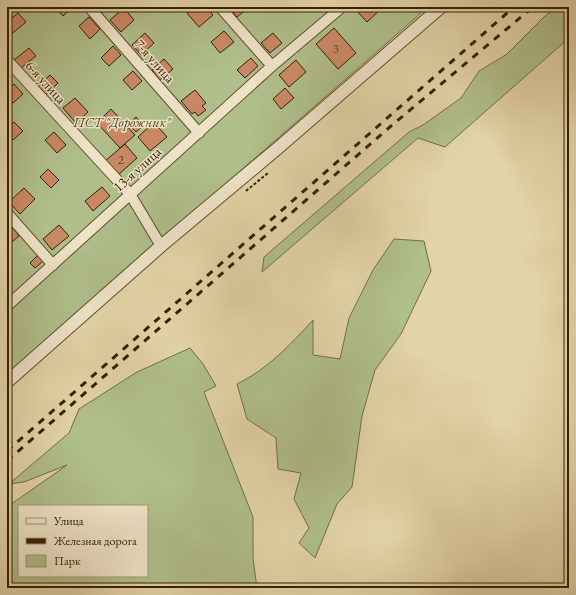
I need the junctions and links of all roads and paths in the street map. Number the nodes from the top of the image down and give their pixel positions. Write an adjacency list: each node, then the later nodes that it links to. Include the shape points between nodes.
1 (89, 7): 7 (street, 7-я улица)
2 (220, 7): 6 (street)
3 (342, 7): 6 (street, 13-я улица)
4 (441, 7): 10 (street)
5 (7, 60): 8 (street, 6-я улица)
6 (272, 66): 7 (street, 13-я улица)
7 (199, 133): 8 (street, 13-я улица)
8 (130, 194): 10 (street, 6-я улица); 11 (street, 13-я улица)
9 (7, 213): 11 (street)
10 (161, 246): 13 (street)
11 (53, 265): 12 (street, 13-я улица)
12 (7, 306)
13 (7, 382)

